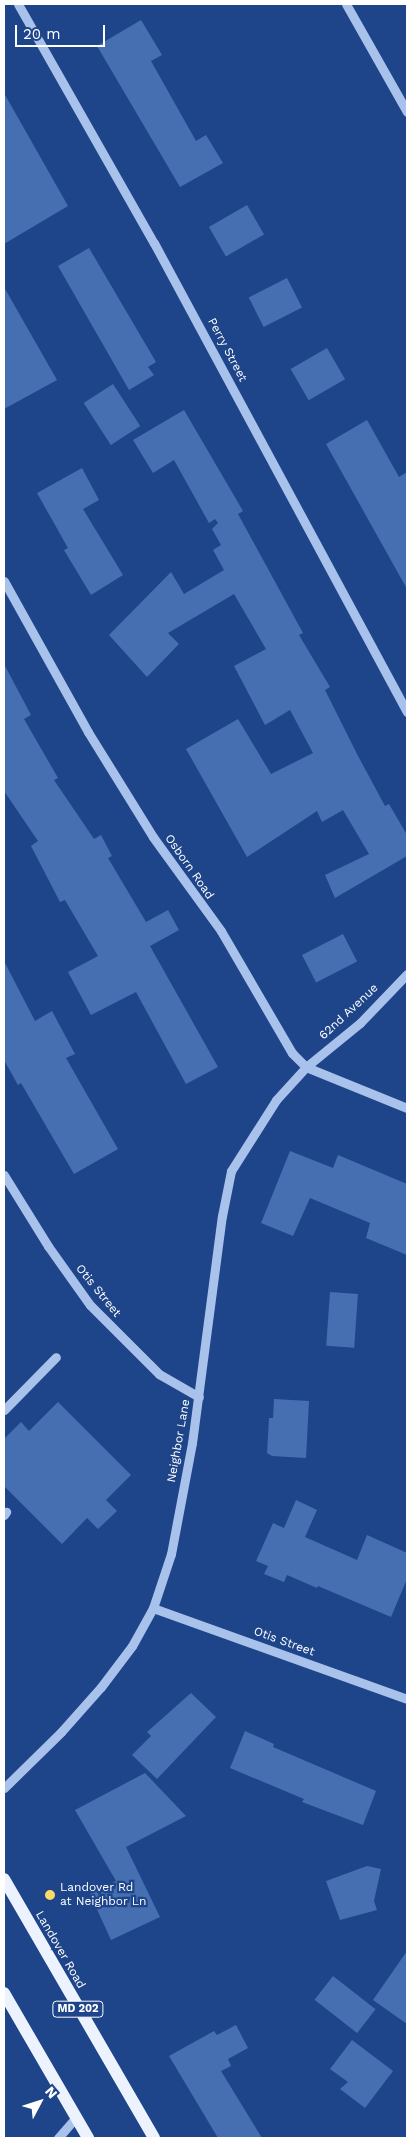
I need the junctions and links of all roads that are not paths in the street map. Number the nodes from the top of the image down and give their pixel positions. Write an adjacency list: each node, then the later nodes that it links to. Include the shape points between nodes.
1 (18, 4): 5 (street, Perry Street, via 154,243)
2 (346, 4): 3 (street)
3 (407, 112)
4 (4, 581): 7 (street, Osborn Road, via 88,732 153,837 220,931 292,1053)
5 (407, 712)
6 (407, 974): 7 (street, 62nd Avenue, via 360,1023)
7 (306, 1067): 8 (street, Osborn Road); 11 (street, Neighbor Lane, via 276,1100 231,1171 222,1216)
8 (407, 1108)
9 (4, 1175): 11 (street, Otis Street, via 90,1305 159,1374)
10 (56, 1357): 12 (street)
11 (199, 1397): 13 (street, Neighbor Lane, via 171,1554)
12 (4, 1410)
13 (153, 1608): 14 (street, Otis Street); 15 (street, Neighbor Lane, via 132,1646 101,1687)
14 (407, 1700)
15 (4, 1788)
16 (4, 1879): 21 (main road, Landover Road / MD 202)
17 (4, 1993): 18 (main road)
18 (76, 2117): 19 (street); 20 (main road)
19 (58, 2138)
20 (88, 2138)
21 (154, 2138)

